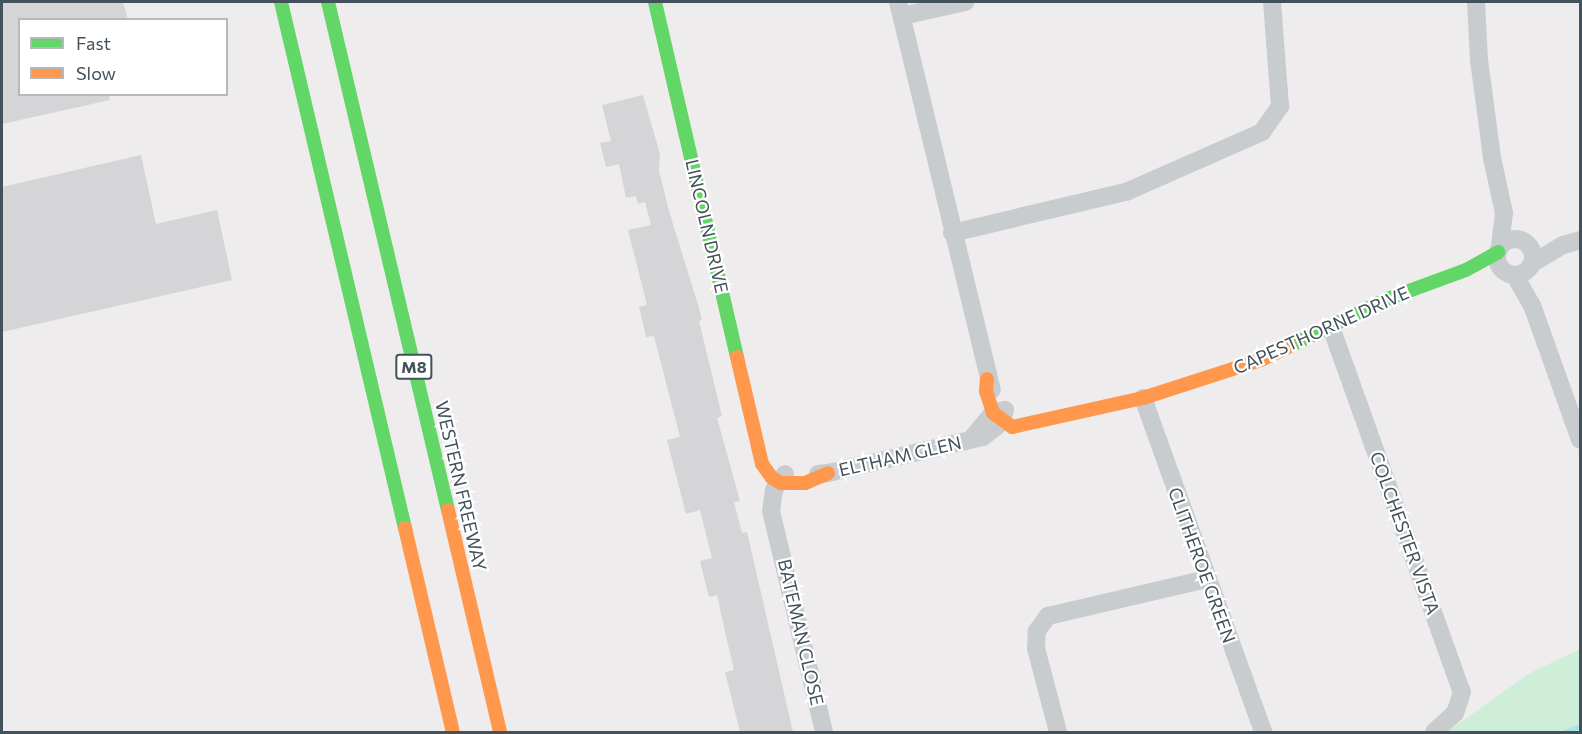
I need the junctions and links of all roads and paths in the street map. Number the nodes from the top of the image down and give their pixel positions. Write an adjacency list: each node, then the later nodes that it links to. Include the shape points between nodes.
1 (281, 2): 23 (main road, M8)
2 (328, 2): 24 (main road, WESTERN FREEWAY / M8)
3 (655, 2): 20 (main road, LINCOLN DRIVE)
4 (965, 2): 7 (street)
5 (1272, 2): 9 (street, via 1280,106 1262,132 1126,192)
6 (1476, 2): 8 (street, via 1482,82)
7 (900, 9): 9 (street)
8 (1504, 213): 10 (street); 12 (street)
9 (952, 233): 17 (street, via 987,379)
10 (1521, 240): 11 (street); 12 (street, via 1508,241); 13 (street, via 1533,252)
11 (1572, 243): 13 (street)
12 (1499, 250): 13 (street, via 1498,263); 14 (main road, CAPESTHORNE DRIVE)
13 (1521, 269): 14 (street, CAPESTHORNE DRIVE); 19 (street)
14 (1466, 270): 15 (main road, CAPESTHORNE DRIVE, via 1410,289)
15 (1331, 327): 16 (main road, CAPESTHORNE DRIVE, via 1261,360); 28 (street, COLCHESTER VISTA, via 1462,692 1455,713)
16 (1143, 398): 18 (main road, CAPESTHORNE DRIVE); 22 (street, CLITHEROE GREEN)
17 (1000, 415): 18 (street, CAPESTHORNE DRIVE); 21 (street, ELTHAM GLEN, via 993,431 971,439)
18 (1034, 422)
19 (1581, 440)
20 (760, 451): 21 (street, LINCOLN DRIVE)
21 (783, 480): 25 (street, BATEMAN CLOSE, via 778,532)
22 (1207, 579): 26 (street, via 1088,607 1049,632 1045,677); 27 (street, CLITHEROE GREEN)
23 (453, 732)
24 (500, 732)
25 (824, 732)
26 (1058, 732)
27 (1263, 732)
28 (1434, 732)

